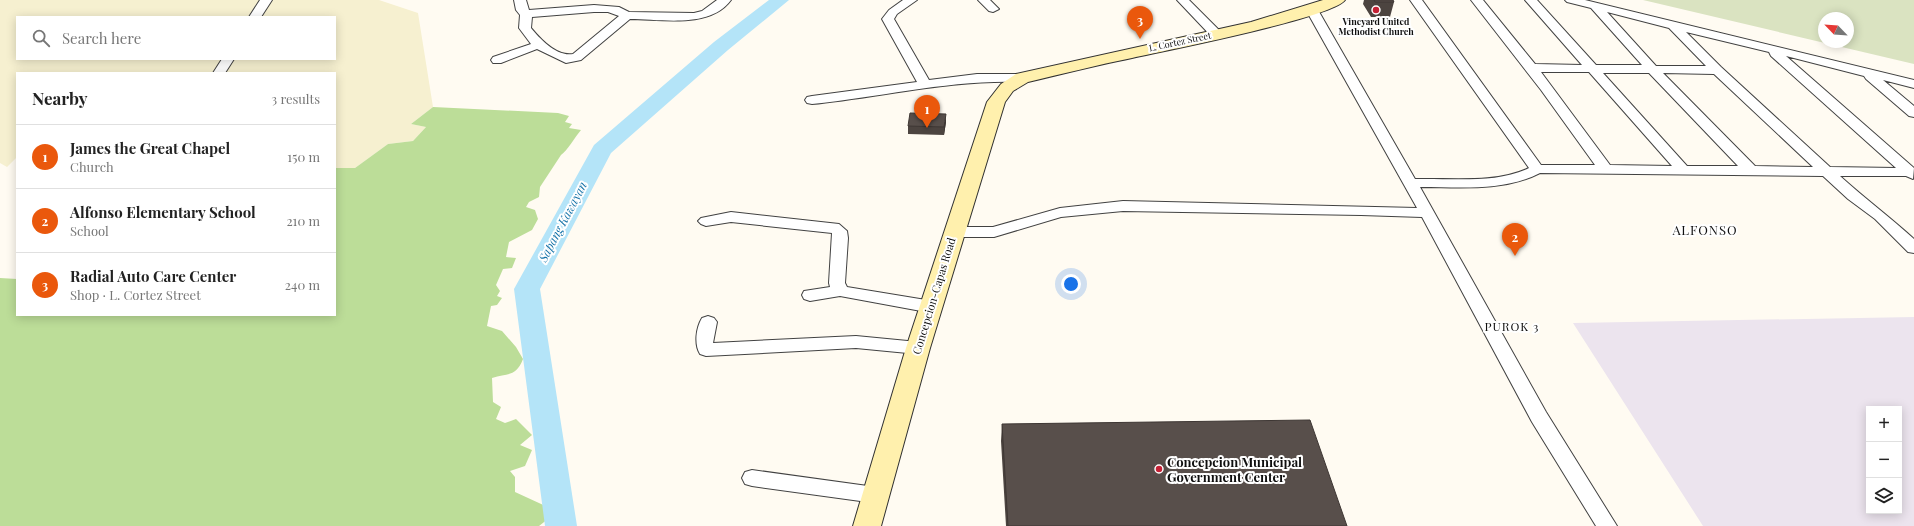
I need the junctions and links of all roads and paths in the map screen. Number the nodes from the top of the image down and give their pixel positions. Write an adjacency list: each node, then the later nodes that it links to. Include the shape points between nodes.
1 (266, 0): 17 (street)
2 (520, 0): 15 (street, via 522,10)
3 (725, 0): 16 (street, via 695,17)
4 (911, 0): 32 (street, via 893,12 888,19)
5 (984, 0): 13 (street)
6 (1183, 0): 19 (street)
7 (1337, 0): 14 (main road, L. Cortez Street)
8 (1416, 0): 35 (street)
9 (1477, 0): 24 (street)
10 (1531, 0): 25 (street)
11 (1571, 0): 12 (street)
12 (1595, 6): 18 (street); 26 (street)
13 (993, 9)
14 (1312, 10): 19 (main road, L. Cortez Street); 41 (street)
15 (526, 14): 16 (street, via 540,15 599,7 622,10); 20 (street, via 525,28)
16 (627, 15): 20 (street, via 577,57 566,59)
17 (257, 16)
18 (1672, 25): 21 (street); 27 (street)
19 (1217, 35): 30 (main road, L. Cortez Street)
20 (538, 45): 23 (street)
21 (1772, 51): 29 (street); 40 (street)
22 (227, 60): 28 (street)
23 (497, 60)
24 (1530, 68): 25 (street); 36 (street)
25 (1591, 68): 26 (street); 37 (street)
26 (1652, 68): 27 (street); 38 (street)
27 (1717, 70): 39 (street)
28 (220, 72)
29 (1867, 74): 31 (street); 34 (street)
30 (1022, 78): 32 (street, via 1003,77); 44 (main road, Concepcion-Capas Road, via 1002,92 996,102)
31 (1914, 84)
32 (925, 85): 33 (street)
33 (812, 100)
34 (1914, 113)
35 (1537, 169): 36 (street); 41 (street, via 1520,178 1499,182)
36 (1605, 169): 37 (street)
37 (1683, 170): 38 (street)
38 (1751, 171): 39 (street)
39 (1828, 172): 40 (street); 45 (street)
40 (1912, 173)
41 (1410, 183): 42 (street)
42 (1428, 213): 44 (street, via 1123,206 1060,214 994,232); 54 (street, via 1539,417)
43 (706, 221): 46 (street, via 731,217 834,227 839,231 840,238 837,283)
44 (954, 232): 48 (main road, Concepcion-Capas Road)
45 (1914, 248)
46 (840, 291): 47 (street); 48 (street)
47 (810, 295)
48 (932, 307): 50 (main road, Concepcion-Capas Road)
49 (708, 322): 50 (street, via 704,344 706,350 856,342)
50 (918, 348): 52 (main road, Concepcion-Capas Road)
51 (752, 478): 52 (street)
52 (875, 495): 53 (main road, Concepcion-Capas Road)
53 (867, 526)
54 (1607, 526)

